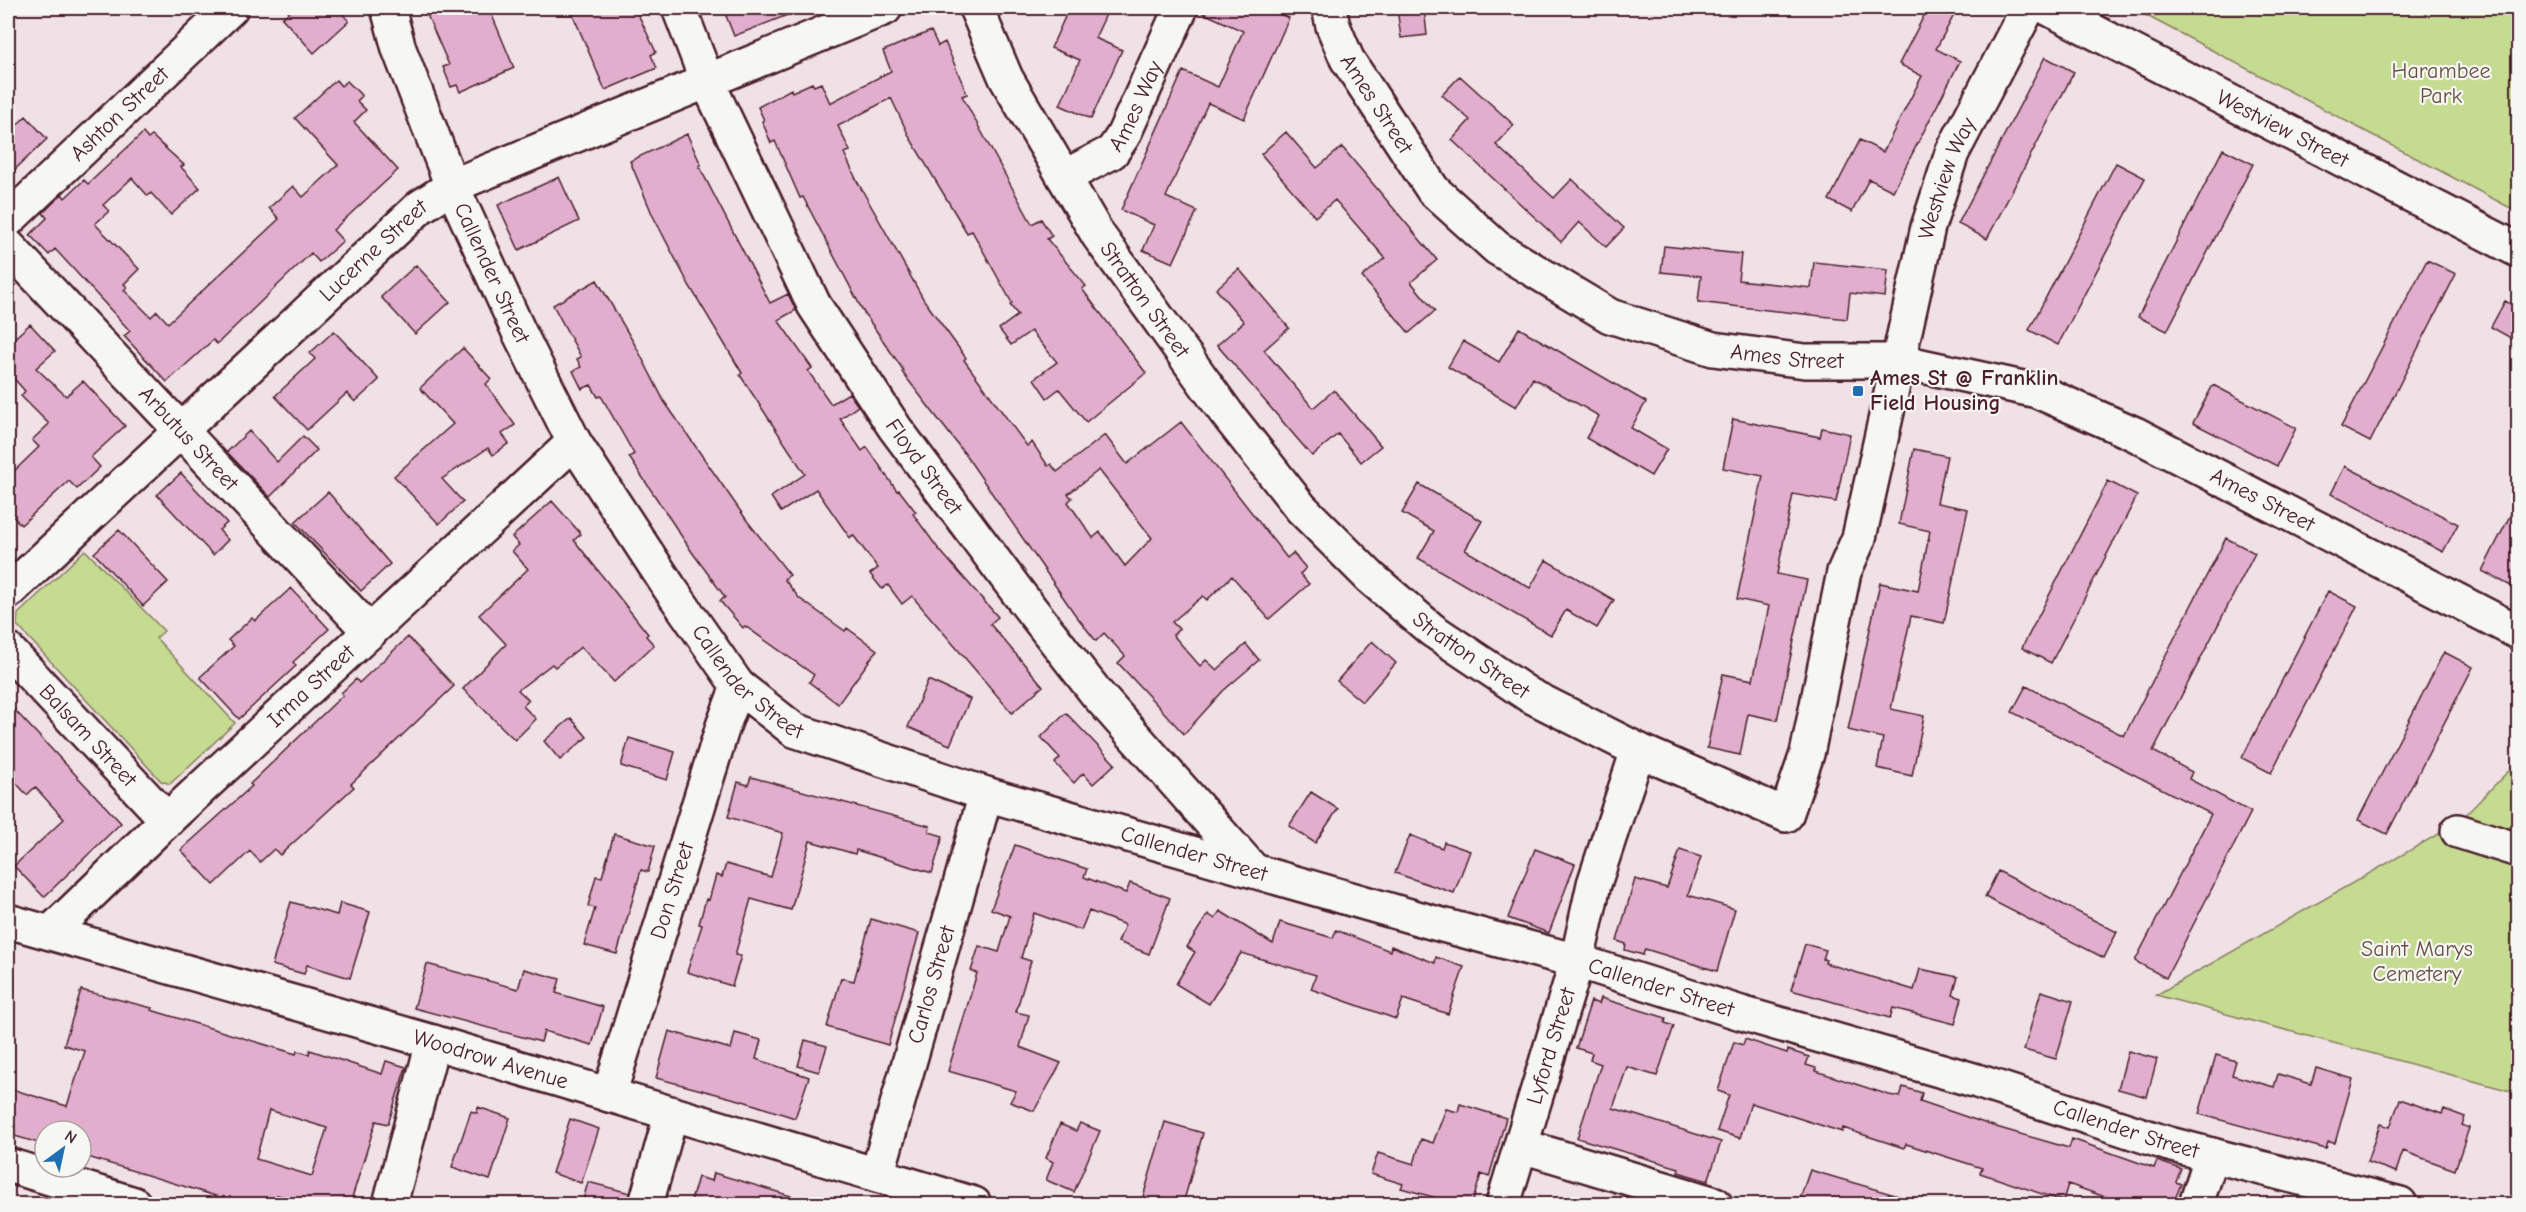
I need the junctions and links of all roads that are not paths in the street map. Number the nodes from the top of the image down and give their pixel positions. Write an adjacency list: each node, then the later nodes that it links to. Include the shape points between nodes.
1 (231, 8): 13 (street, Ashton Street)
2 (388, 8): 12 (street, Callender Street, via 399,49)
3 (680, 8): 10 (street, Floyd Street)
4 (885, 8): 10 (street, Lucerne Street)
5 (976, 8): 11 (street, Stratton Street, via 1006,78)
6 (1180, 8): 11 (street, Ames Way, via 1123,136 1112,152)
7 (1329, 8): 16 (street, Ames Street, via 1347,59 1433,190 1497,249 1610,316 1713,350 1805,362)
8 (2028, 8): 16 (street, Westview Way, via 1952,153 1928,227)
9 (2048, 8): 15 (street, Westview Street)
10 (707, 81): 12 (street, Lucerne Street); 29 (street, Floyd Street, via 814,305 895,428 1097,694)
11 (1064, 177): 24 (street, Stratton Street, via 1098,235 1227,414 1301,508 1356,563 1432,630 1494,674)
12 (453, 186): 17 (street, Lucerne Street, via 420,207); 18 (street, Callender Street, via 519,333)
13 (8, 220)
14 (8, 246): 17 (street, Arbutus Street)
15 (2518, 250)
16 (1899, 361): 21 (street, Ames Street, via 2037,391 2067,402); 24 (street, Stratton Street, via 1859,538 1844,572 1807,754 1786,815)
17 (181, 431): 19 (street, Lucerne Street); 20 (street, Arbutus Street)
18 (574, 442): 20 (street, Irma Street); 23 (street, Callender Street)
19 (8, 592)
20 (370, 632): 26 (street, Irma Street)
21 (2518, 632)
22 (8, 650): 26 (street, Balsam Street)
23 (738, 686): 25 (street, Callender Street, via 794,730); 34 (street, Don Street)
24 (1638, 750): 32 (street, Lyford Street, via 1594,884)
25 (986, 794): 29 (street, Callender Street); 39 (street, Carlos Street)
26 (167, 820): 31 (street, Irma Street)
27 (2458, 831): 28 (street)
28 (2518, 850)
29 (1253, 870): 32 (street, Callender Street)
30 (8, 921): 31 (street, Woodrow Avenue)
31 (51, 932): 33 (street, Woodrow Avenue)
32 (1577, 961): 36 (street, Lyford Street); 37 (street, Callender Street)
33 (433, 1042): 34 (street, Woodrow Avenue); 41 (street)
34 (609, 1095): 35 (street, Woodrow Avenue)
35 (671, 1115): 39 (street, Woodrow Avenue); 42 (street)
36 (1522, 1146): 44 (street, Lyford Street); 45 (street)
37 (2212, 1155): 46 (street); 47 (street, Callender Street)
38 (8, 1165): 40 (street)
39 (877, 1175): 43 (street, Woodrow Avenue)
40 (134, 1204)
41 (390, 1204)
42 (646, 1204)
43 (974, 1204)
44 (1503, 1204)
45 (1715, 1204)
46 (2196, 1204)
47 (2400, 1204)

